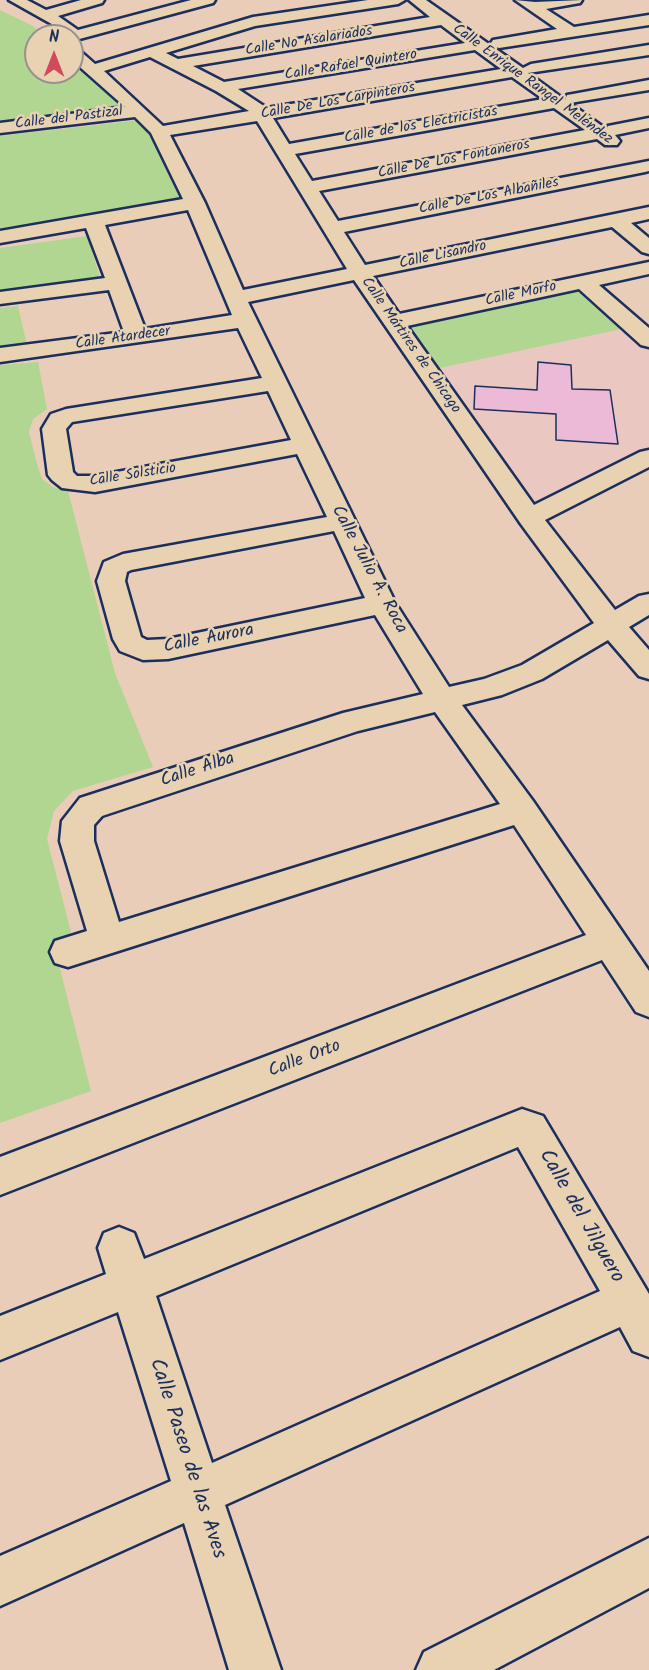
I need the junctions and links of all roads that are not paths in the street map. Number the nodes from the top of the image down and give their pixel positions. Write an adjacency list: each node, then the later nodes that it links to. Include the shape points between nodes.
1 (16, 0): 12 (street)
2 (97, 0): 12 (street)
3 (208, 0): 17 (street)
4 (398, 0): 11 (street)
5 (413, 0): 10 (street, Calle Enrique Rangel Meléndez)
6 (575, 0): 7 (street)
7 (527, 3): 16 (street)
8 (0, 4): 14 (street)
9 (282, 4): 11 (street)
10 (446, 12): 18 (street, Calle Enrique Rangel Meléndez); 19 (street, Calle Enrique Rangel Meléndez); 23 (street, Calle No Asalariados)
11 (302, 14): 21 (street, via 249,23)
12 (45, 15): 15 (street)
13 (649, 20): 16 (street)
14 (37, 24)
15 (61, 24)
16 (571, 32): 18 (street)
17 (84, 33)
18 (499, 43): 25 (street, Calle Enrique Rangel Meléndez)
19 (479, 45): 25 (street, Calle Enrique Rangel Meléndez); 27 (street, Calle Rafael Quintero)
20 (649, 50): 25 (street, Calle De Los Carpinteros)
21 (152, 52): 23 (street, Calle Mártires de Chicago); 24 (street)
22 (84, 63): 24 (street, Calle Julio A. Roca)
23 (175, 64): 27 (street, Calle Mártires de Chicago)
24 (91, 70): 29 (street, Calle Julio A. Roca)
25 (524, 70): 28 (street, Calle Enrique Rangel Meléndez); 30 (street, Calle De Los Carpinteros)
26 (649, 85): 28 (street, Calle de los Electricistas)
27 (222, 87): 30 (street, Calle Mártires de Chicago)
28 (565, 100): 33 (street, Calle Enrique Rangel Meléndez); 35 (street, Calle de los Electricistas)
29 (138, 111): 32 (street, Calle del Pastizal); 34 (street, Calle Julio A. Roca)
30 (263, 115): 34 (street, Calle De Los Carpinteros); 35 (street, Calle Mártires de Chicago)
31 (649, 123): 33 (street, Calle De Los Fontaneros)
32 (0, 128)
33 (607, 131): 36 (street, Calle Enrique Rangel Meléndez); 36 (street, Calle Enrique Rangel Meléndez); 37 (street, Calle De Los Fontaneros)
34 (159, 132): 38 (street, Calle Julio A. Roca)
35 (285, 150): 37 (street, Calle Mártires de Chicago)
36 (643, 156): 42 (street, Calle De Los Albañiles)
37 (308, 188): 42 (street, Calle Mártires de Chicago)
38 (195, 203): 41 (street); 50 (street, Calle Julio A. Roca)
39 (649, 213): 40 (street, Calle Lisandro)
40 (616, 220): 44 (street); 46 (street, Calle Lisandro)
41 (94, 222): 43 (street); 48 (street)
42 (333, 228): 46 (street, Calle Mártires de Chicago)
43 (0, 237)
44 (649, 248)
45 (649, 268): 47 (street, Calle Morfo)
46 (360, 273): 50 (street, Calle Lisandro); 51 (street, Calle Mártires de Chicago)
47 (583, 282): 51 (street, Calle Morfo); 53 (street)
48 (117, 283): 49 (street); 52 (street)
49 (0, 298)
50 (241, 309): 52 (street, Calle Atardecer); 55 (street, Calle Julio A. Roca)
51 (393, 322): 58 (street, Calle Mártires de Chicago)
52 (137, 337): 54 (street, Calle Atardecer)
53 (649, 340)
54 (0, 355)
55 (276, 382): 56 (street, Calle Julio A. Roca); 56 (street, Calle Solsticio, via 59,419 54,429 61,475 70,483 95,484)
56 (305, 445): 59 (street, Calle Julio A. Roca)
57 (649, 457): 58 (street)
58 (530, 518): 62 (street, Calle Mártires de Chicago)
59 (341, 522): 61 (street, Calle Julio A. Roca); 61 (street, Calle Aurora, via 123,563 114,568 111,581 127,639 143,650 168,649)
60 (649, 603): 62 (street, Calle Alba)
61 (382, 604): 64 (street, Calle Julio A. Roca)
62 (611, 625): 63 (street, Calle Mártires de Chicago); 64 (street, Calle Alba, via 532,672 491,688)
63 (649, 669)
64 (442, 700): 65 (street, Calle Julio A. Roca); 66 (street, Calle Alba, via 354,721 91,807 78,821 77,841)
65 (522, 810): 66 (street); 67 (street, Calle Julio A. Roca)
66 (107, 940): 68 (street)
67 (609, 942): 69 (street, Calle Julio A. Roca); 70 (street, Calle Orto)
68 (68, 952)
69 (649, 1001)
70 (0, 1176)
71 (124, 1266): 72 (street, Calle del Jilguero, via 526,1127); 73 (street); 74 (street, Calle Paseo de las Aves)
72 (639, 1318): 74 (street, Calle del Jilguero)
73 (0, 1338)
74 (197, 1492): 76 (street, Calle del Jilguero); 77 (street, Calle Paseo de las Aves)
75 (649, 1562): 78 (street)
76 (0, 1581)
77 (255, 1670)
78 (442, 1670)

